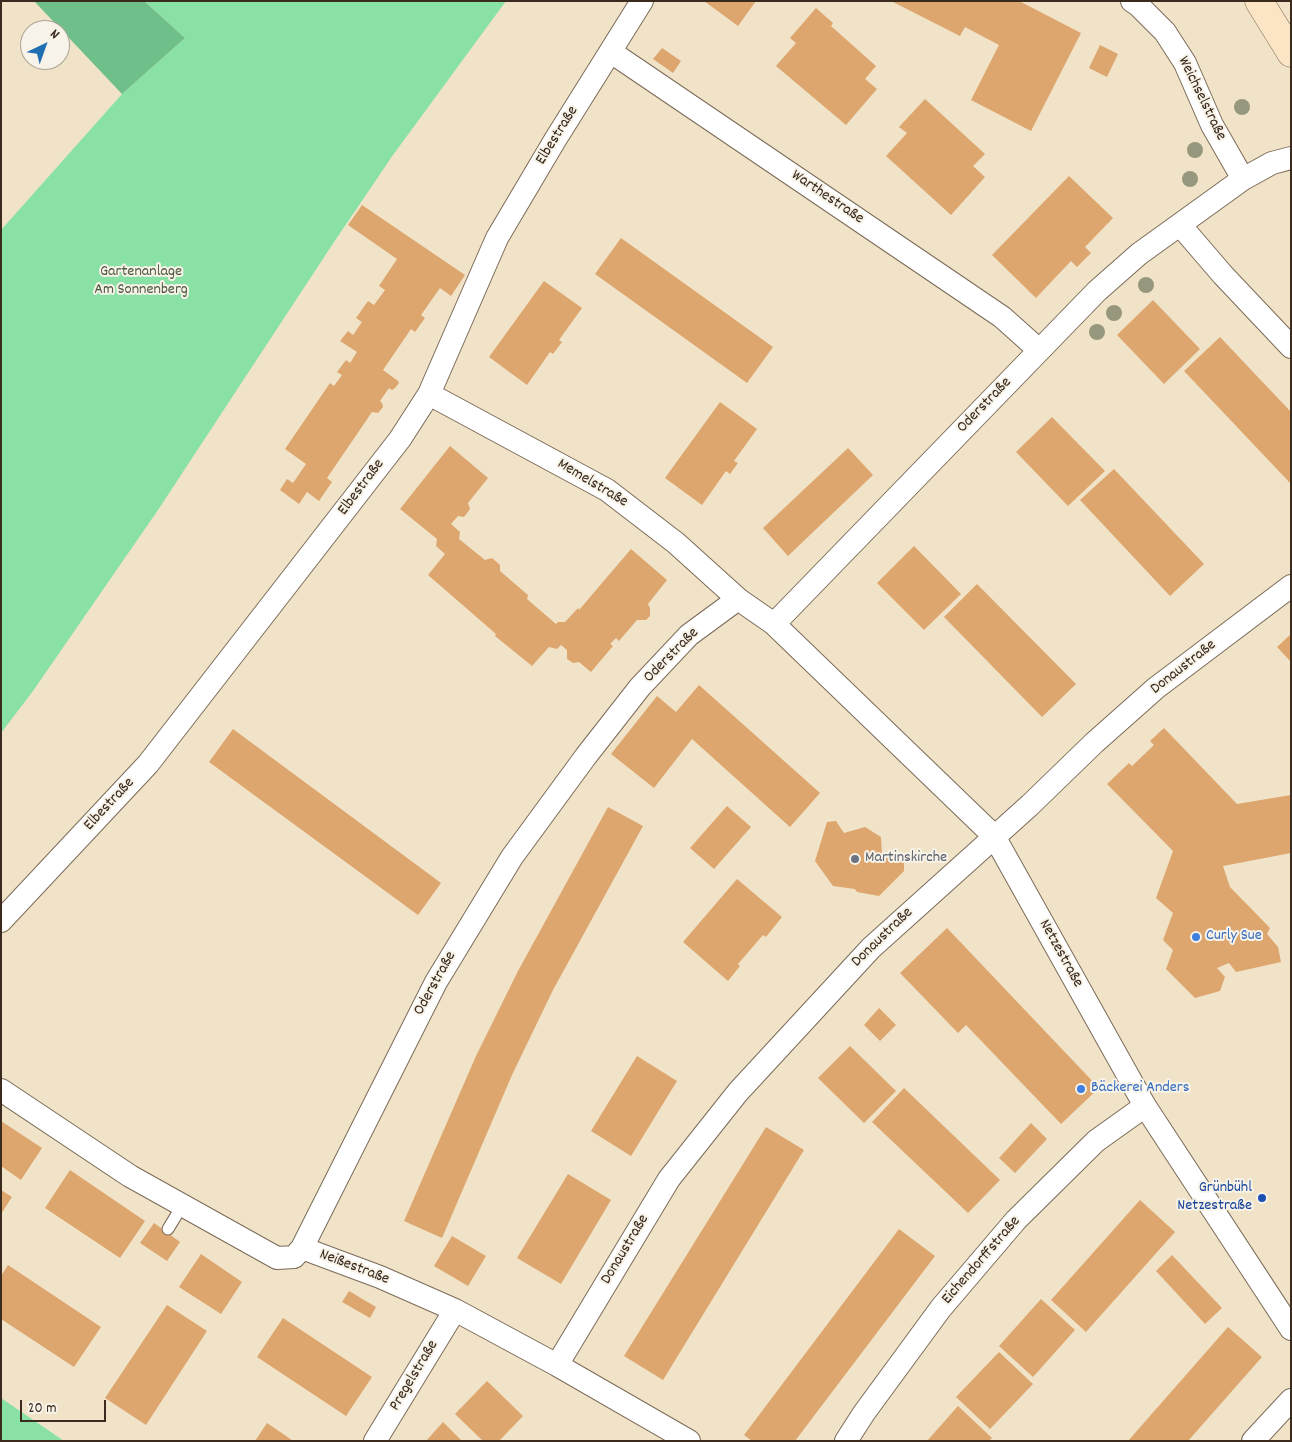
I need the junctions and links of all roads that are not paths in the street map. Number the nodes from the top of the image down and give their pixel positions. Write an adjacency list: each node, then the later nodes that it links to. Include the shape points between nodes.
1 (642, 1): 4 (street, Elbestraße)
2 (1132, 1): 7 (street, Weichselstraße, via 1165,32 1186,63 1212,124)
3 (1258, 1): 5 (main road)
4 (611, 52): 10 (street, Warthestraße, via 1002,317); 11 (street, Elbestraße, via 497,238)
5 (1291, 53)
6 (1291, 158): 7 (street, Oderstraße, via 1272,163)
7 (1243, 179): 8 (street, Oderstraße)
8 (1180, 225): 9 (street); 10 (street, Oderstraße, via 1139,254 1104,285)
9 (1291, 347)
10 (1039, 350): 14 (street, Oderstraße)
11 (429, 394): 13 (street, Memelstraße, via 607,490 676,542); 16 (street, Elbestraße, via 400,439 148,764)
12 (1291, 586): 15 (street, Donaustraße, via 1156,688)
13 (738, 599): 14 (street); 21 (street, Oderstraße, via 689,635 640,687 512,857 436,982)
14 (774, 624): 15 (street, Netzestraße)
15 (994, 836): 18 (street, Netzestraße); 24 (street, Donaustraße, via 871,948 738,1092 669,1179)
16 (1, 921)
17 (1, 1090): 19 (street, Neißestraße, via 130,1176)
18 (1145, 1106): 23 (street, Netzestraße); 28 (street, Eichendorffstraße, via 1096,1141 1016,1220 941,1308)
19 (182, 1206): 20 (lane); 21 (street, Neißestraße, via 277,1258 294,1258)
20 (168, 1229)
21 (302, 1248): 22 (street, Neißestraße, via 380,1277)
22 (454, 1310): 24 (street, Neißestraße); 26 (street, Pregelstraße)
23 (1291, 1329)
24 (557, 1364): 27 (street, Neißestraße)
25 (1291, 1400): 29 (street)
26 (375, 1441)
27 (690, 1441)
28 (846, 1441)
29 (1253, 1441)

